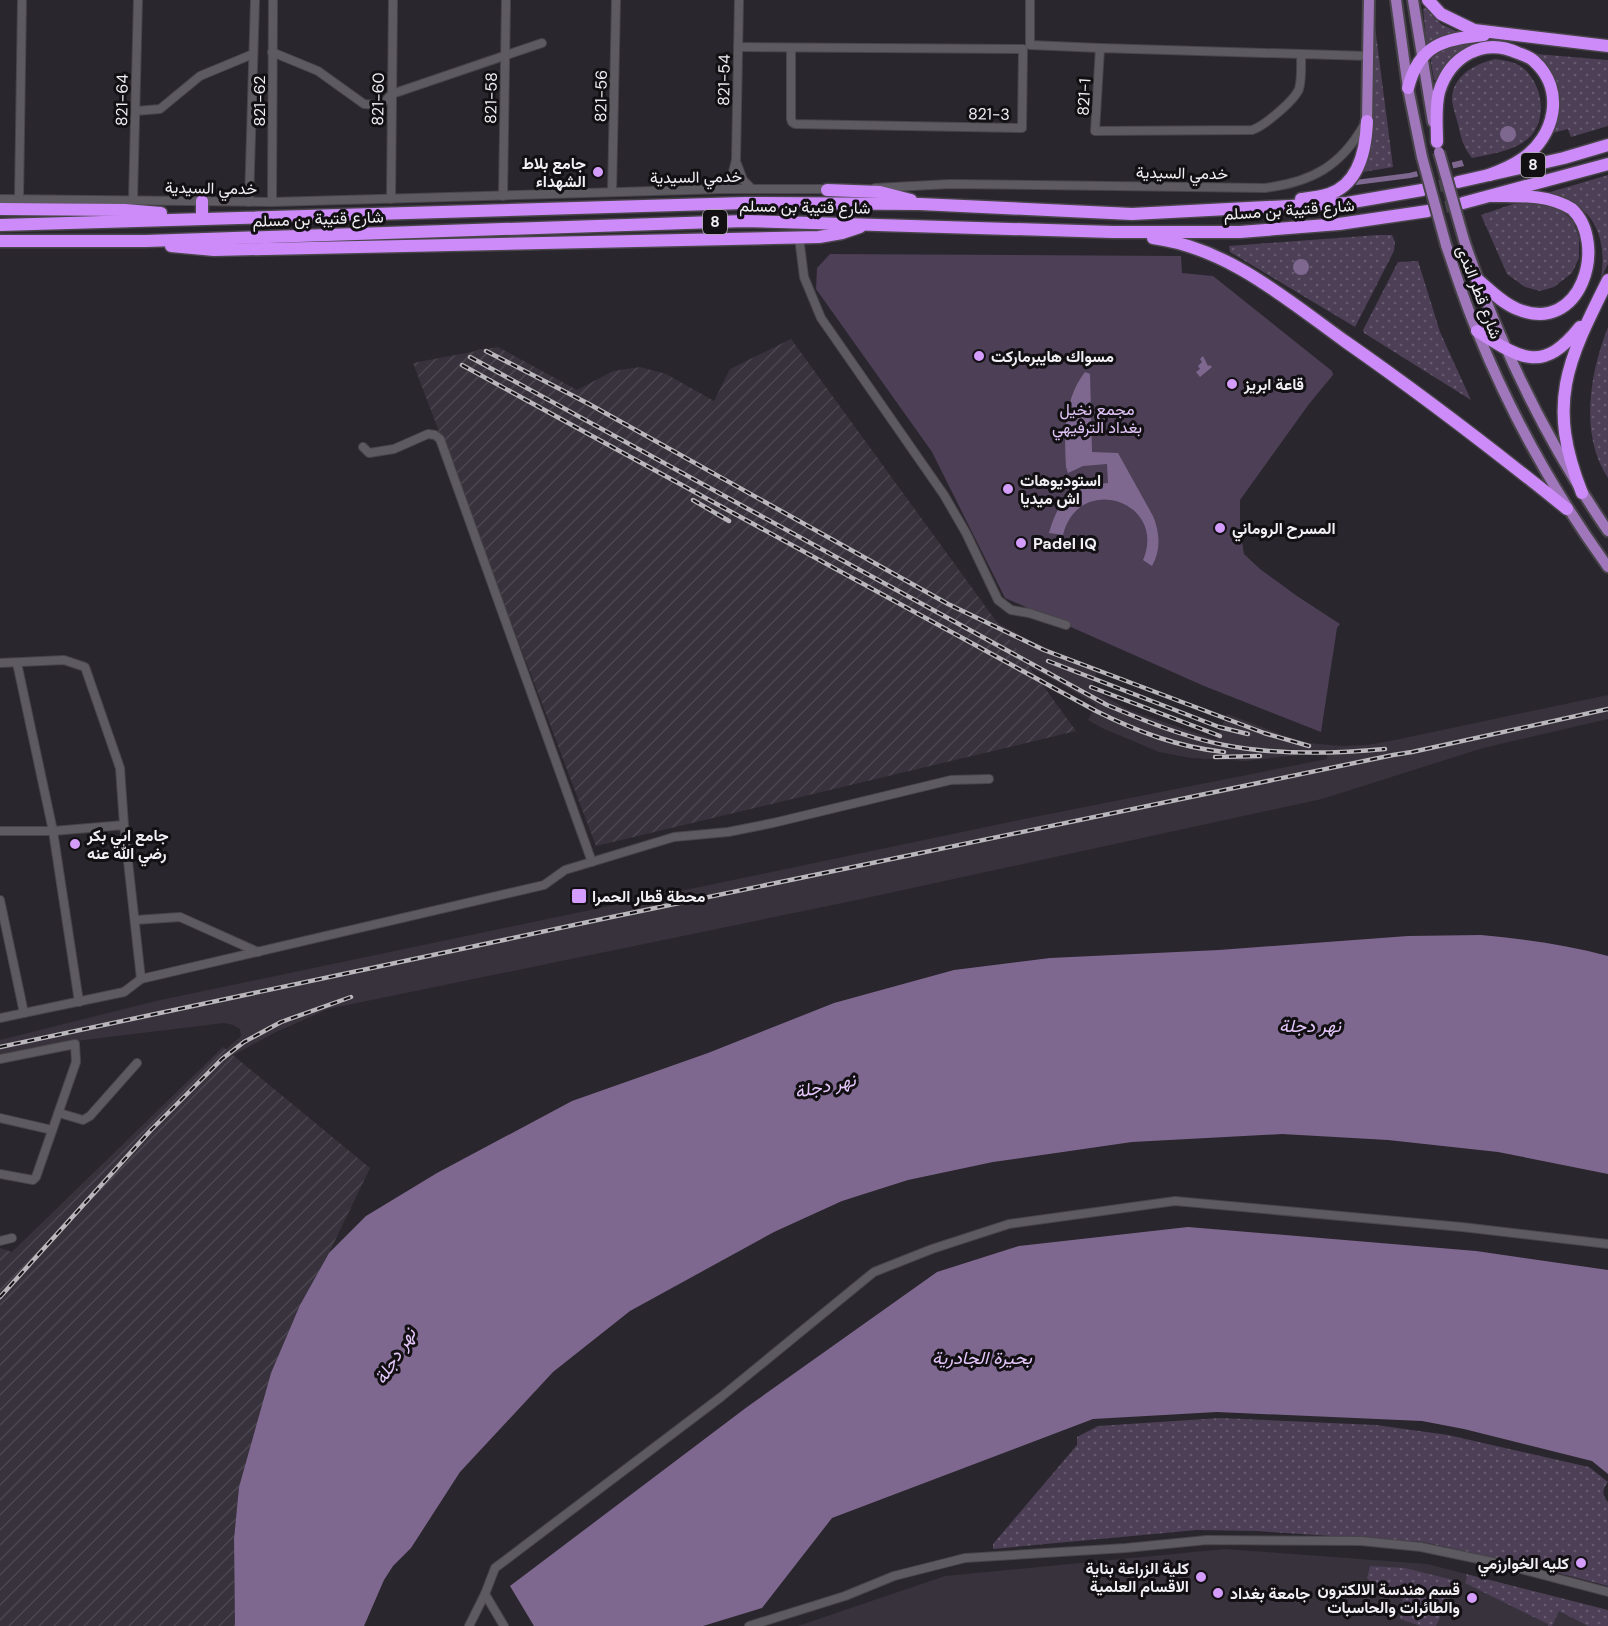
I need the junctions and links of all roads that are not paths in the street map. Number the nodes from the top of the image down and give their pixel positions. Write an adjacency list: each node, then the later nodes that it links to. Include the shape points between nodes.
1 (22, 0): 44 (street)
2 (138, 0): 28 (street, 821-64)
3 (255, 0): 21 (street, 821-62)
4 (273, 0): 20 (street, 821-62)
5 (393, 0): 27 (street, 821-60)
6 (506, 0): 22 (street, 821-58)
7 (616, 0): 40 (street, 821-56)
8 (739, 0): 17 (street, 821-54)
9 (1030, 0): 19 (street, via 1030,45)
10 (1369, 0): 24 (main road)
11 (1396, 0): 26 (main road, شارع قطر الندى)
12 (1413, 0): 25 (main road, شارع قطر الندى)
13 (1428, 0): 14 (highway, via 1441,14 1461,25)
14 (1494, 34): 16 (highway); 25 (highway, via 1446,42)
15 (542, 43): 22 (street)
16 (1608, 46)
17 (738, 47): 18 (street, 821-3); 32 (street, 821-54)
18 (791, 48): 18 (street, 821-3, via 1023,49 1022,128 792,123)
19 (1100, 48): 23 (street); 23 (street, 821-1, via 1095,131 1260,128 1295,95)
20 (272, 52): 27 (street, via 318,71 364,104 376,105); 49 (street, 821-62)
21 (254, 54): 28 (street, via 200,76 160,109); 48 (street, 821-62)
22 (506, 54): 27 (street); 41 (street, 821-58)
23 (1301, 55): 24 (street)
24 (1368, 56): 29 (main road)
25 (1422, 57): 26 (highway); 31 (main road, شارع قطر الندى)
26 (1408, 88): 65 (main road, شارع قطر الندى, bridge, via 1446,246)
27 (392, 94): 45 (street, 821-60)
28 (136, 111): 46 (street, 821-64)
29 (1367, 122): 38 (street, خدمي السيدية, via 1351,148 1335,163 1310,176 1272,187 950,184); 52 (highway, via 1363,154 1356,171 1337,190)
30 (1608, 145): 34 (highway, 8)
31 (1438, 147): 34 (highway, via 1439,94 1454,65 1469,52 1500,46 1533,60 1546,75 1553,94 1549,129 1524,159); 62 (main road, شارع قطر الندى, bridge)
32 (736, 159): 36 (street, 821-54, via 732,176); 37 (street, 821-54, via 740,175)
33 (1608, 164): 42 (highway, 8)
34 (1490, 176): 35 (highway, 8)
35 (1458, 182)
36 (723, 189): 37 (street, خدمي السيدية); 40 (street, خدمي السيدية)
37 (753, 189): 38 (street, خدمي السيدية)
38 (827, 190): 51 (highway, via 879,192)
39 (1422, 190): 52 (highway, شارع قتيبة بن مسلم / 8, via 1347,203)
40 (612, 192): 41 (street, خدمي السيدية)
41 (503, 196): 45 (street, خدمي السيدية)
42 (1492, 196): 50 (highway, 8); 62 (highway, via 1552,200 1573,209 1587,222 1595,239 1597,257 1593,278 1583,293 1556,312 1538,315 1517,309)
43 (0, 199): 44 (street, خدمي السيدية)
44 (19, 199): 46 (street, خدمي السيدية)
45 (391, 199): 49 (street, خدمي السيدية)
46 (133, 200): 47 (street, خدمي السيدية)
47 (202, 201): 48 (street, خدمي السيدية); 55 (highway)
48 (249, 202): 49 (street, خدمي السيدية)
49 (272, 202)
50 (1463, 203)
51 (920, 204): 52 (highway, شارع قتيبة بن مسلم / 8, via 1132,214); 55 (highway, شارع قتيبة بن مسلم / 8, via 745,203)
52 (1254, 208)
53 (0, 209): 55 (highway, via 143,211)
54 (1428, 211): 58 (highway, شارع قتيبة بن مسلم / 8, via 1339,224 1240,232)
55 (197, 218): 57 (highway, شارع قتيبة بن مسلم / 8)
56 (865, 224): 58 (highway, شارع قتيبة بن مسلم / 8); 59 (highway, via 830,236); 61 (highway, شارع قتيبة بن مسلم / 8, via 745,221)
57 (0, 225)
58 (1113, 232): 69 (highway, via 1195,247 1245,270 1445,412)
59 (799, 237): 61 (highway, via 214,250); 72 (street, via 804,277 814,304 945,495 998,600 1011,610)
60 (0, 241): 61 (highway, شارع قتيبة بن مسلم / 8)
61 (146, 241)
62 (1478, 279): 66 (main road, شارع قطر الندى)
63 (1608, 280): 64 (highway)
64 (1594, 309): 66 (highway, via 1572,337 1547,356 1533,358); 68 (highway, via 1574,352 1563,398 1568,452)
65 (1477, 331): 66 (highway); 69 (main road, شارع قطر الندى, via 1523,430)
66 (1506, 349): 68 (main road, شارع قطر الندى)
67 (363, 447): 79 (street, via 369,453 380,452 428,434 440,439)
68 (1582, 494): 70 (main road, شارع قطر الندى)
69 (1567, 509): 71 (main road, شارع قطر الندى)
70 (1608, 531)
71 (1608, 567)
72 (1066, 625)
73 (0, 663): 74 (street)
74 (17, 663): 76 (street, via 63,660 85,667 120,768); 78 (street)
75 (989, 779): 79 (street, via 951,780 773,823 674,837)
76 (124, 825): 78 (street); 81 (street)
77 (0, 831): 78 (street)
78 (52, 831): 84 (street)
79 (592, 862): 82 (street, via 565,870 544,885)
80 (0, 900): 85 (street)
81 (135, 920): 82 (street, via 180,917); 83 (street)
82 (258, 952): 83 (street)
83 (141, 979): 84 (street, via 124,992)
84 (80, 1002): 85 (street)
85 (24, 1013): 86 (street)
86 (0, 1018)
87 (0, 1059): 89 (street, via 75,1044 76,1062)
88 (137, 1063): 89 (street, via 90,1116 82,1120)
89 (59, 1113): 91 (street)
90 (0, 1118): 91 (street)
91 (52, 1130): 92 (street, via 34,1179)
92 (0, 1174)
93 (12, 1238): 94 (street)
94 (0, 1241)
95 (1608, 1244): 97 (street, via 1175,1201 1009,1224 874,1272 722,1397 495,1568)
96 (1608, 1592): 100 (street, via 1421,1547 1361,1541 1207,1540 965,1558 894,1576)
97 (485, 1594): 98 (street); 99 (street)
98 (469, 1626)
99 (504, 1626)
100 (750, 1626)

